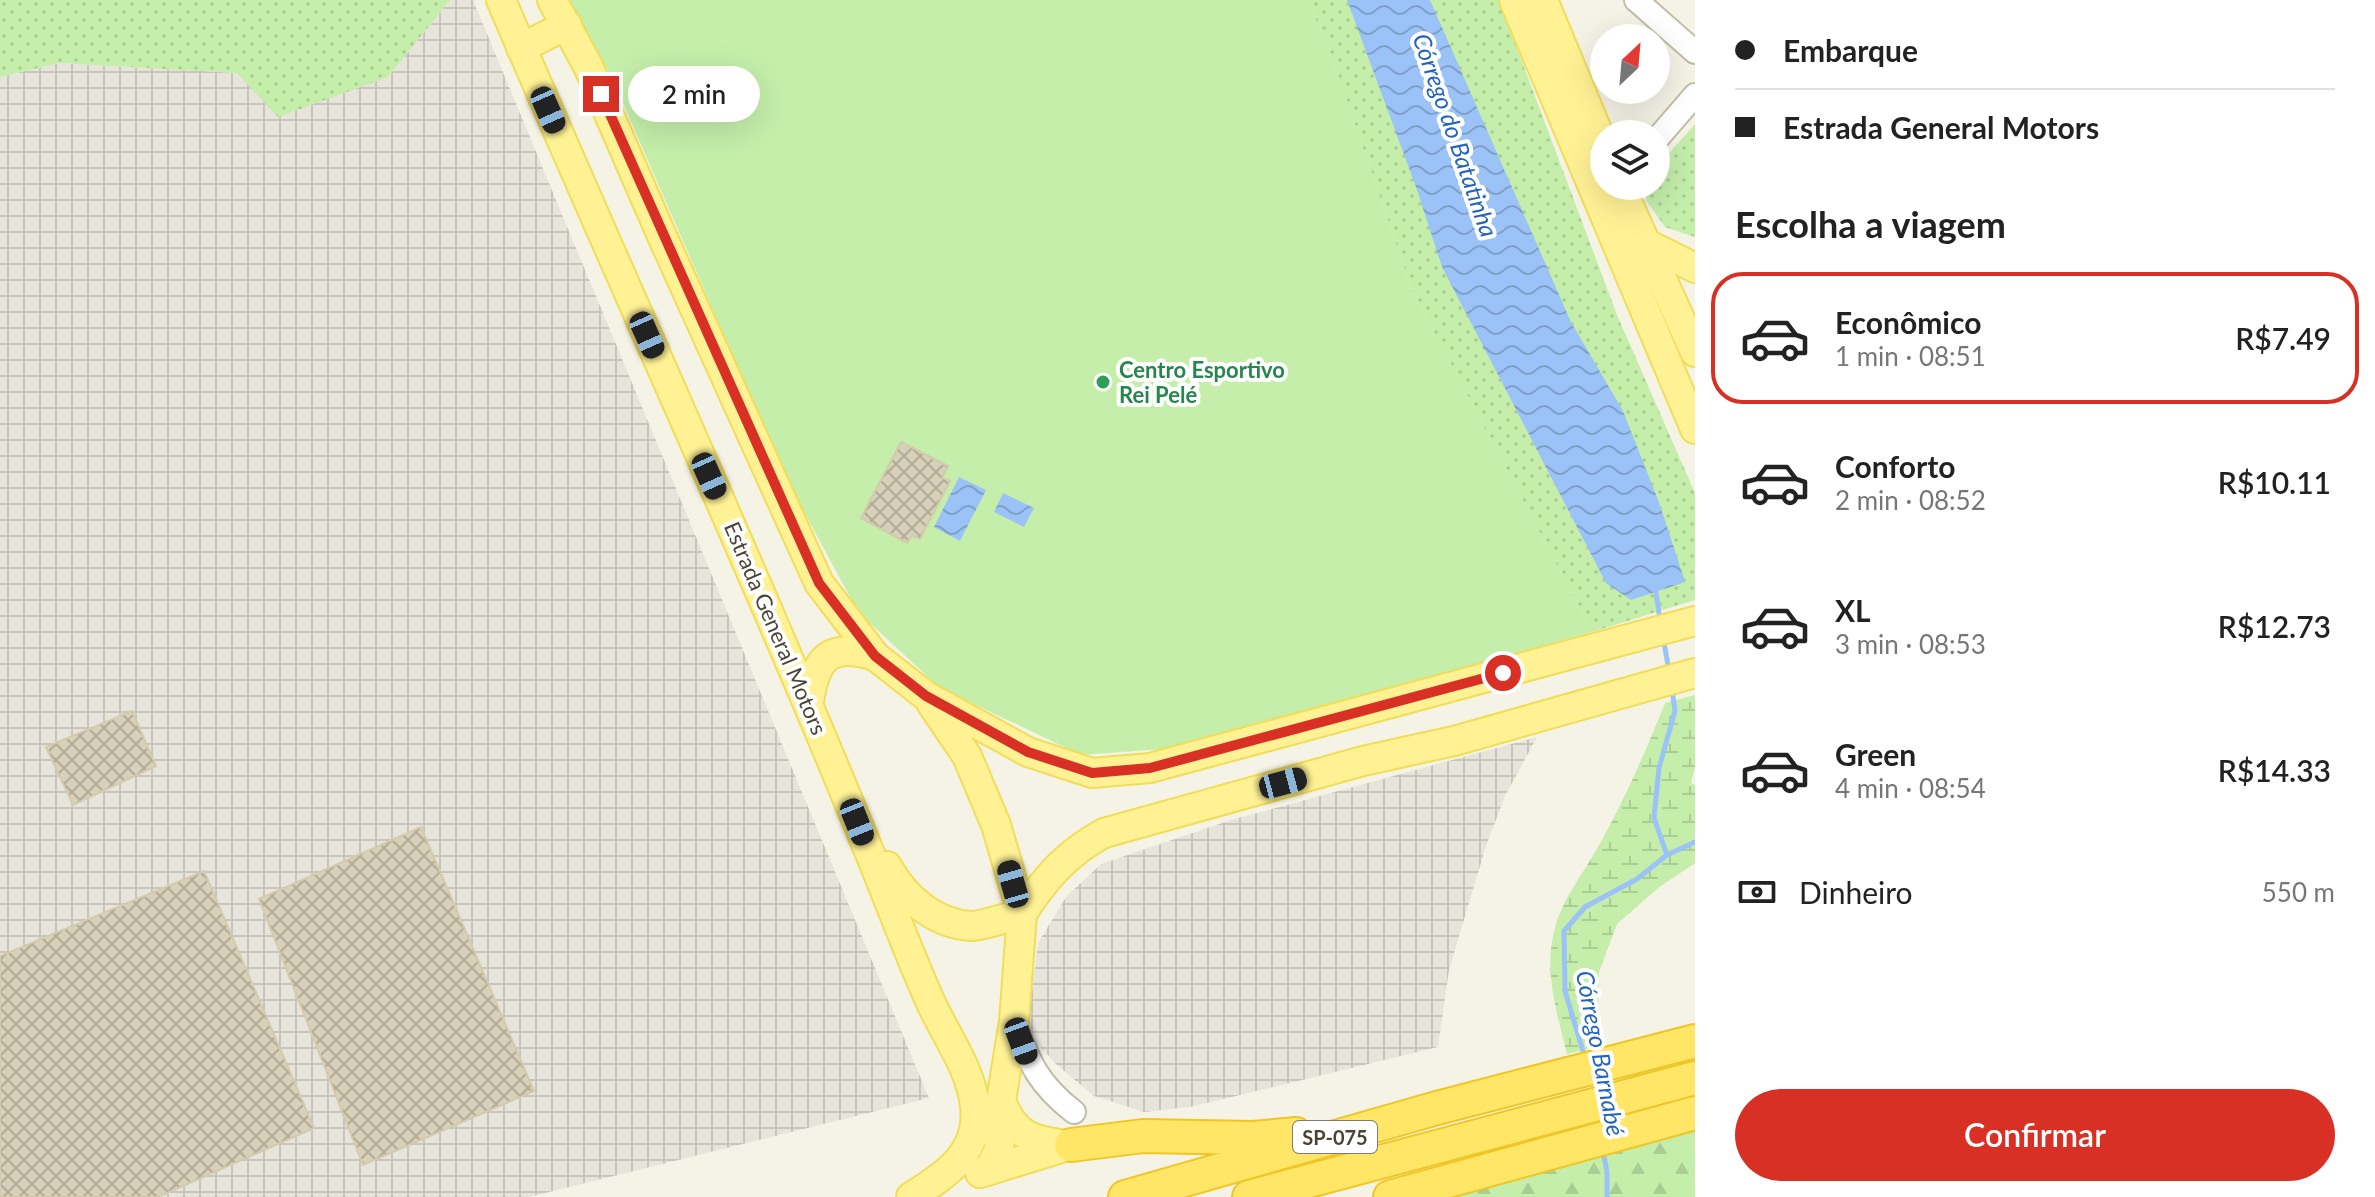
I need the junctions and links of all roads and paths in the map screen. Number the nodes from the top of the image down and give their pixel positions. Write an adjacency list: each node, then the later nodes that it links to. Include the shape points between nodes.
1 (501, 0): 7 (main road, Estrada General Motors)
2 (552, 0): 6 (main road)
3 (1514, 0): 12 (main road)
4 (1543, 0): 10 (main road)
5 (1636, 0): 8 (street)
6 (567, 25): 7 (main road); 22 (main road, via 819,583)
7 (521, 48): 25 (main road, Estrada General Motors)
8 (1695, 52)
9 (1695, 95): 11 (street)
10 (1593, 120)
11 (1670, 124)
12 (1590, 148)
13 (1614, 200): 18 (main road)
14 (1618, 200): 15 (main road)
15 (1649, 245): 16 (main road); 17 (main road)
16 (1695, 270): 17 (street)
17 (1669, 291): 18 (main road); 19 (main road)
18 (1643, 303): 20 (main road)
19 (1695, 352)
20 (1695, 429)
21 (1695, 621): 24 (main road, via 1150,768 1092,773 1028,752)
22 (875, 656): 24 (main road); 25 (main road, via 855,650 826,656 817,666)
23 (1695, 673): 27 (main road, via 1104,833 1060,862)
24 (926, 696): 27 (main road, via 967,756 996,825)
25 (809, 701): 26 (main road, Estrada General Motors)
26 (847, 796): 27 (main road, via 891,873 918,906 974,926); 37 (main road, Estrada General Motors, via 975,1105 968,1149 952,1170)
27 (1022, 914): 28 (main road)
28 (1014, 1021): 31 (main road); 33 (street, via 1039,1080)
29 (1695, 1041): 32 (highway, SP-075)
30 (1695, 1078): 39 (highway, SP-075)
31 (1001, 1101): 35 (main road, via 1021,1133); 36 (main road, via 999,1150)
32 (1437, 1108): 35 (highway, via 1296,1134 1143,1136); 38 (highway, SP-075)
33 (1074, 1112)
34 (1695, 1113): 40 (highway)
35 (1071, 1145): 36 (main road)
36 (988, 1171): 37 (main road)
37 (911, 1197)
38 (1125, 1197)
39 (1249, 1197)
40 (1390, 1197)

